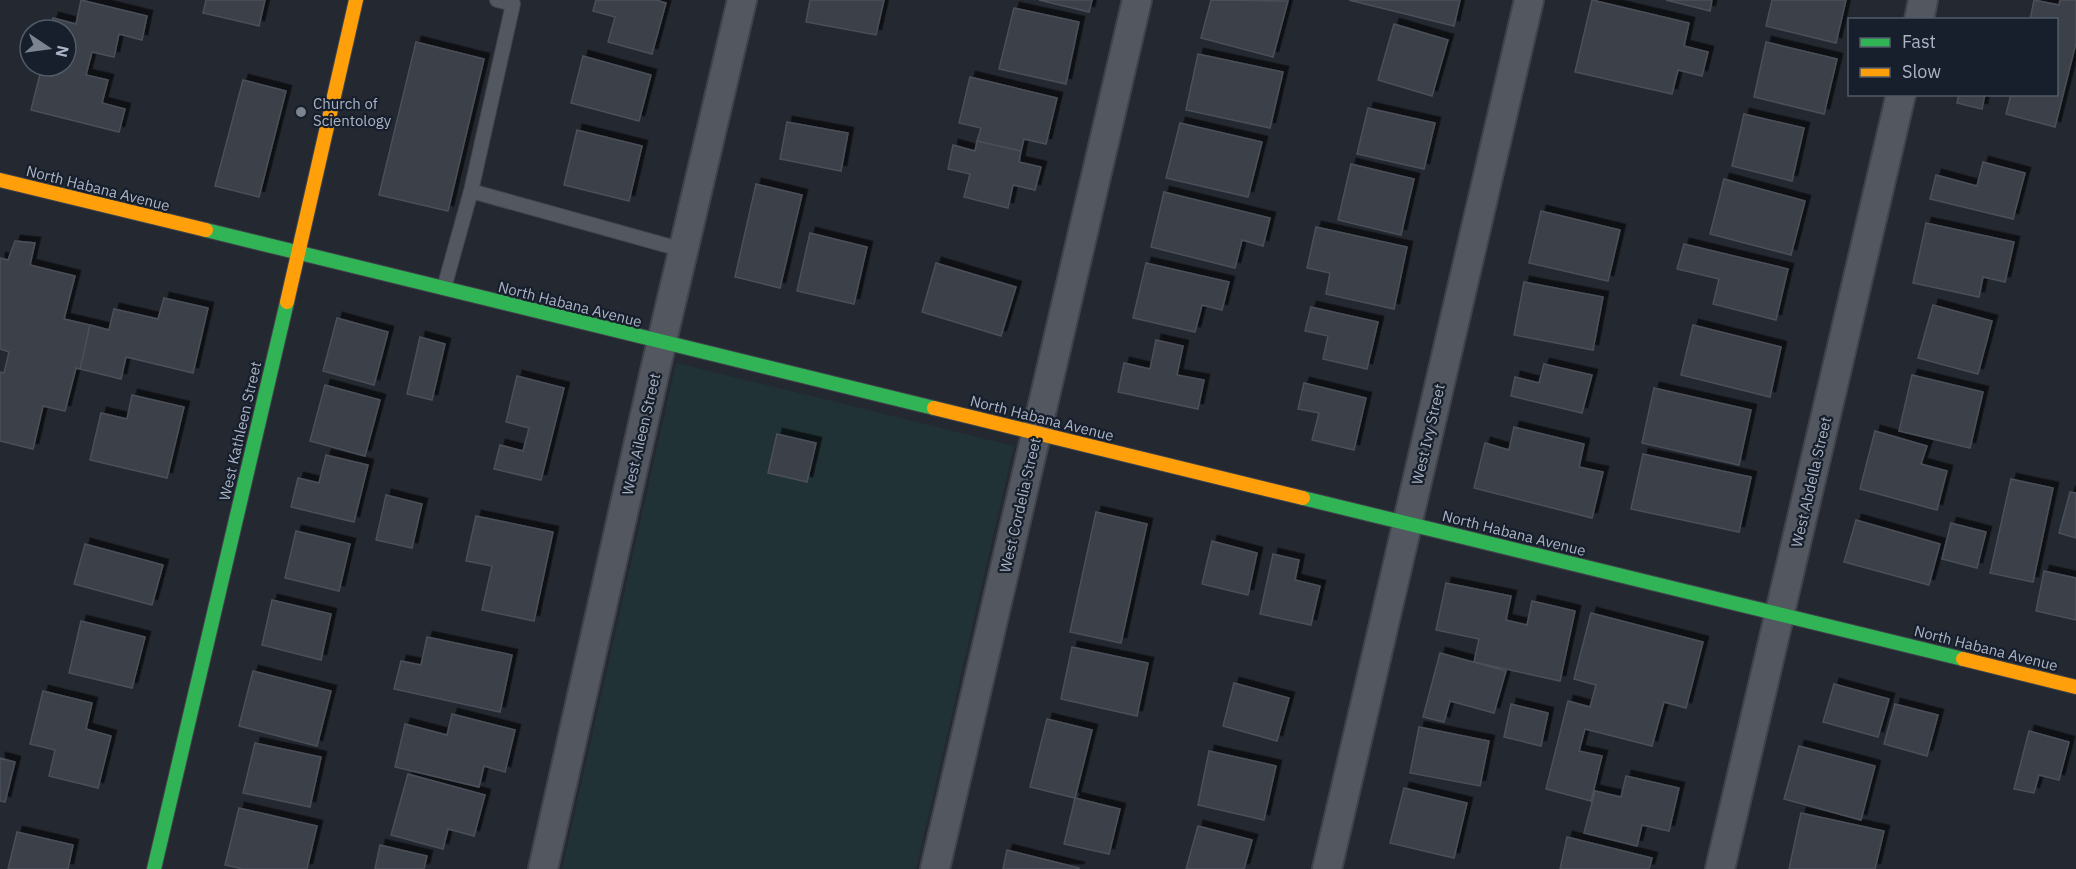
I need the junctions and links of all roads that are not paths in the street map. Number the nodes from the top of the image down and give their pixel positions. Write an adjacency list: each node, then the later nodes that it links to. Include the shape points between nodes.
1 (356, 0): 12 (street, West Kathleen Street)
2 (496, 0): 10 (lane, via 513,4)
3 (742, 0): 11 (street, West Aileen Street)
4 (1137, 0): 15 (street, West Cordelia Street)
5 (1529, 0): 16 (street, West Ivy Street)
6 (1923, 0): 7 (street)
7 (1919, 18)
8 (1901, 96): 17 (street, West Abdella Street)
9 (0, 180): 12 (street, North Habana Avenue)
10 (471, 191): 11 (lane); 13 (lane)
11 (683, 250): 14 (street, West Aileen Street)
12 (298, 255): 13 (street, North Habana Avenue); 19 (street, West Kathleen Street)
13 (443, 290): 14 (street, North Habana Avenue)
14 (662, 343): 15 (street, North Habana Avenue); 20 (street, West Aileen Street)
15 (1036, 434): 16 (street, North Habana Avenue); 21 (street, West Cordelia Street)
16 (1407, 524): 17 (street, North Habana Avenue); 22 (street, West Ivy Street)
17 (1779, 615): 18 (street, North Habana Avenue); 23 (street, West Abdella Street)
18 (2076, 687)
19 (154, 869)
20 (543, 869)
21 (936, 869)
22 (1327, 869)
23 (1720, 869)

